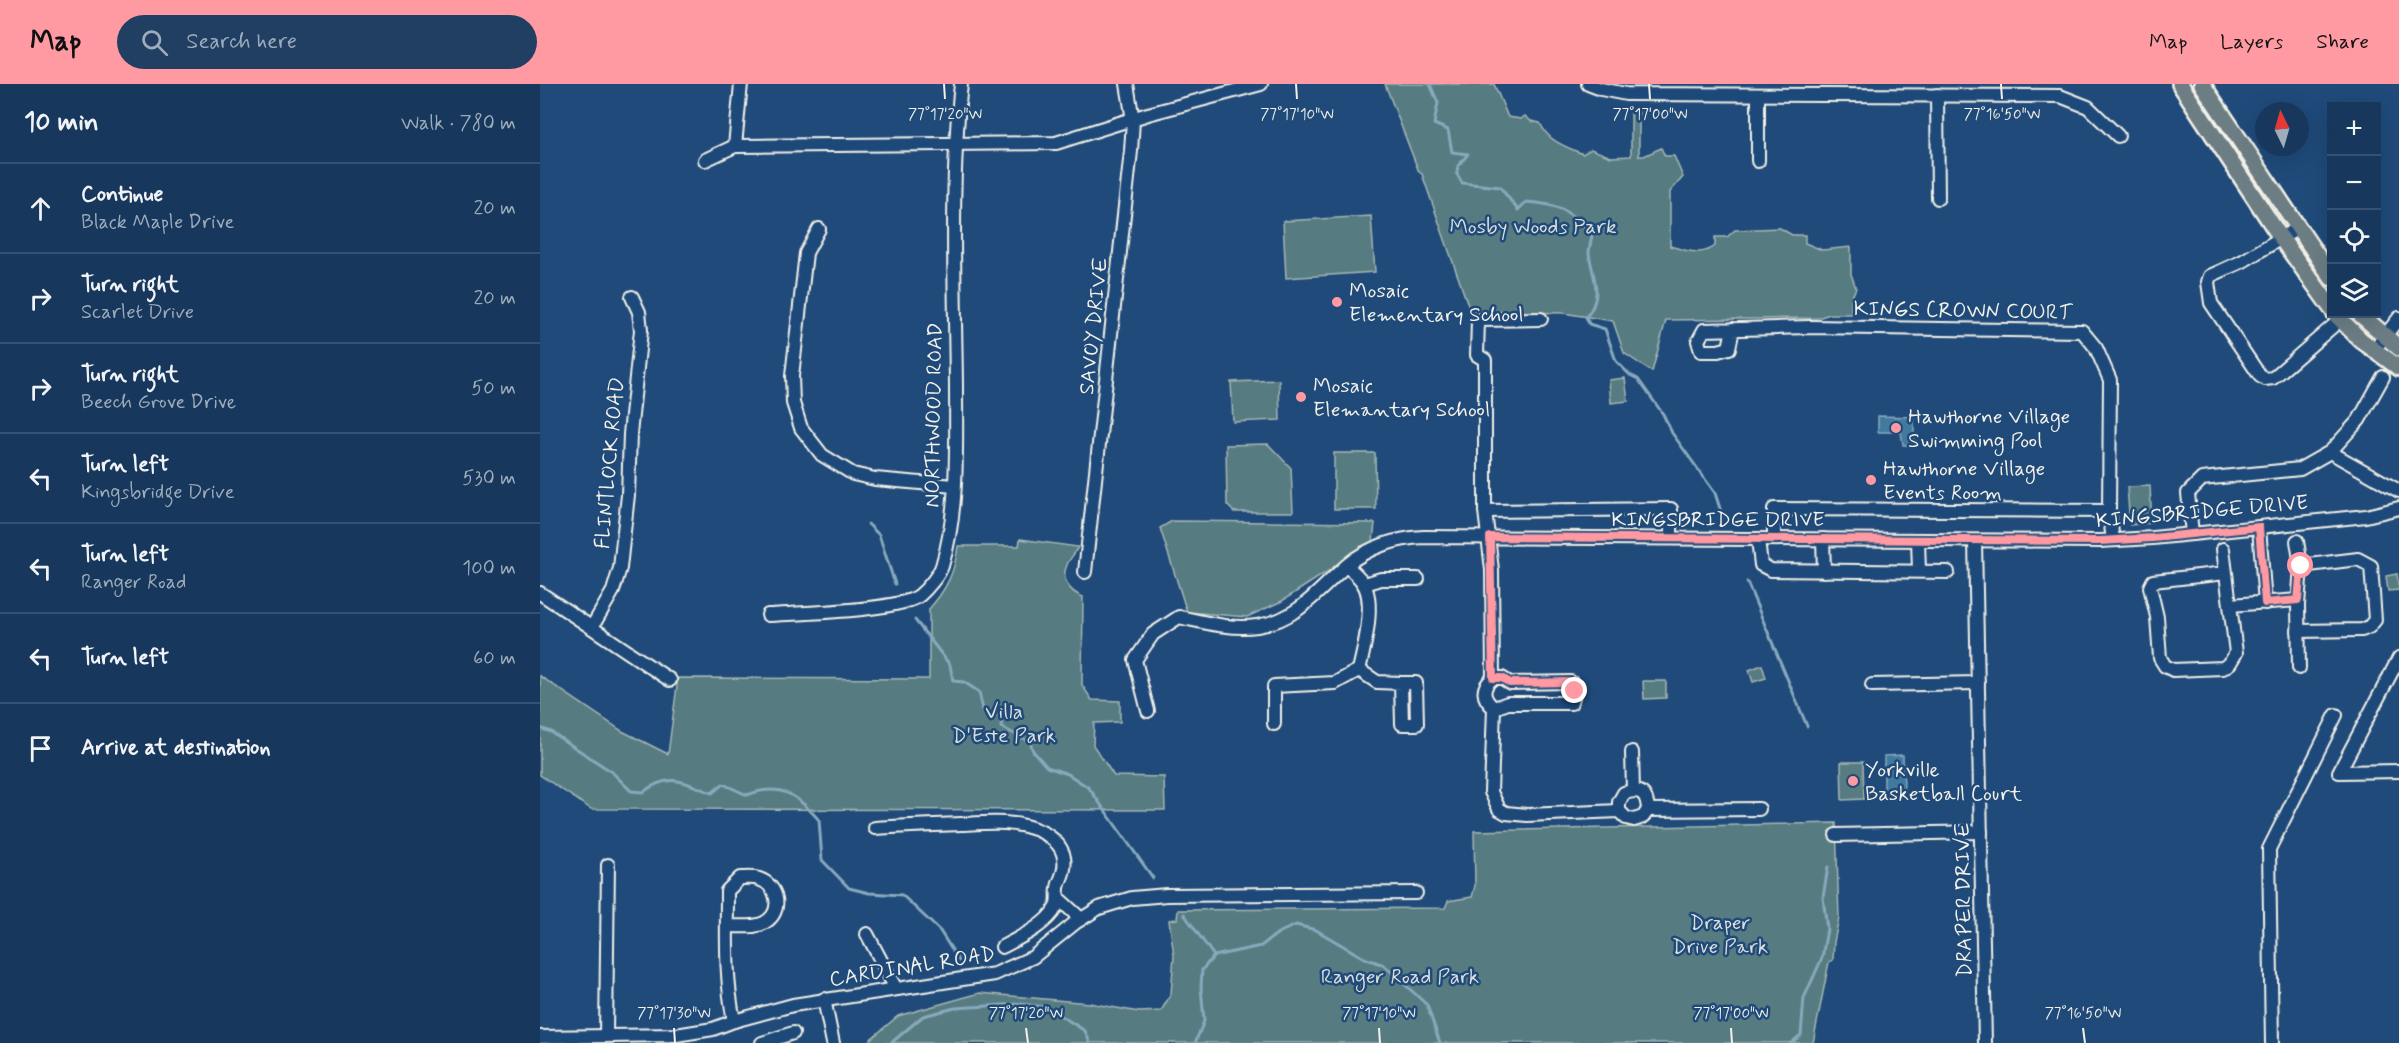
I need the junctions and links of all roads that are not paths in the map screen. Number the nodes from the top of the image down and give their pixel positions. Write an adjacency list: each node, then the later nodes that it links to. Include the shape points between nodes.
1 (741, 84): 13 (street)
2 (961, 84): 12 (street, NORTHWOOD ROAD)
3 (1127, 84): 10 (street, SAVOY DRIVE)
4 (1261, 84): 10 (street)
5 (1588, 84): 8 (street, via 1626,94)
6 (2180, 84): 19 (main road)
7 (2202, 84): 17 (main road)
8 (1758, 94): 9 (street); 15 (street)
9 (1938, 95): 11 (street, via 2068,97 2094,111); 16 (street)
10 (1132, 120): 12 (street, via 1056,144); 55 (street, SAVOY DRIVE)
11 (2118, 136)
12 (955, 145): 13 (street); 35 (street, NORTHWOOD ROAD)
13 (735, 146): 14 (street)
14 (705, 160)
15 (1758, 161)
16 (1938, 198)
17 (2298, 228): 19 (street); 20 (main road)
18 (819, 229): 35 (street, via 806,252 792,376 793,403 801,428 822,455 853,474)
19 (2281, 238): 22 (main road); 23 (street, via 2210,276 2211,303 2265,379 2273,378)
20 (2327, 272)
21 (633, 297): 66 (street, FLINTLOCK ROAD, via 641,330 620,568 613,591)
22 (2327, 302)
23 (2332, 318)
24 (2340, 318): 31 (main road)
25 (2364, 318): 29 (main road)
26 (2399, 318): 29 (street)
27 (1541, 319): 38 (street, via 1478,320 1476,355 1485,360)
28 (1733, 329): 39 (street, KINGS CROWN COURT, via 2082,331 2097,348 2110,380)
29 (2385, 337): 30 (main road); 31 (street)
30 (2399, 348)
31 (2373, 350): 32 (main road)
32 (2399, 368)
33 (2383, 377): 34 (street, via 2359,420)
34 (2330, 452): 36 (street); 41 (street, via 2300,469 2202,479 2188,493)
35 (954, 486): 65 (street, NORTHWOOD ROAD, via 941,569 919,597 876,608)
36 (2399, 491)
37 (2399, 508): 40 (street, KINGSBRIDGE DRIVE, via 2366,516)
38 (1485, 511): 42 (street); 43 (street, via 1671,509)
39 (2109, 511): 45 (street, via 1774,509); 48 (street, KINGS CROWN COURT)
40 (2259, 527): 41 (street, KINGSBRIDGE DRIVE); 63 (street)
41 (2192, 534): 48 (street, KINGSBRIDGE DRIVE)
42 (1490, 537): 43 (street, KINGSBRIDGE DRIVE); 52 (street, KINGSBRIDGE DRIVE, via 1403,539 1376,548); 71 (street)
43 (1671, 538): 44 (street, KINGSBRIDGE DRIVE)
44 (1758, 539): 45 (street, KINGSBRIDGE DRIVE); 54 (street, via 1760,561 1767,570)
45 (1774, 539): 46 (street, KINGSBRIDGE DRIVE)
46 (1823, 539): 47 (street, KINGSBRIDGE DRIVE); 54 (street)
47 (1918, 540): 49 (street, KINGSBRIDGE DRIVE); 56 (street)
48 (2113, 540): 49 (street, KINGSBRIDGE DRIVE)
49 (1975, 541): 75 (street, DRAPER DRIVE)
50 (2297, 541): 53 (street)
51 (2223, 549): 58 (street)
52 (1347, 566): 60 (street); 79 (street, KINGSBRIDGE DRIVE, via 1305,606 1274,622 1234,627 1179,617 1153,634 1135,660)
53 (2301, 566): 62 (street); 67 (street, via 2358,559 2371,566 2376,620 2362,630)
54 (1824, 571): 56 (street)
55 (1085, 572)
56 (1919, 572): 57 (street)
57 (1948, 572)
58 (2226, 573): 64 (street); 64 (street, via 2153,581 2150,588 2160,658 2165,666 2173,670 2223,668 2230,663 2236,653)
59 (1418, 579): 60 (street, via 1381,579)
60 (1365, 584): 70 (street, via 1369,610)
61 (540, 593): 66 (street)
62 (2298, 600): 63 (street); 67 (street)
63 (2265, 603): 64 (street)
64 (2230, 605)
65 (768, 615)
66 (592, 627): 72 (street)
67 (2298, 631): 69 (street)
68 (2399, 658): 83 (street, via 2339,772)
69 (2299, 668)
70 (1359, 670): 73 (street, via 1377,682); 81 (street, via 1335,683 1274,686)
71 (1493, 678): 74 (street); 78 (street, via 1484,686 1484,694)
72 (670, 680)
73 (1401, 683)
74 (1510, 683): 77 (street, via 1513,690); 77 (street, via 1571,682 1575,691 1570,703)
75 (1978, 683): 76 (street); 89 (street, DRAPER DRIVE)
76 (1872, 686)
77 (1508, 703): 78 (street)
78 (1494, 708): 86 (street, via 1491,792 1499,809 1527,815)
79 (1148, 711)
80 (2336, 715): 108 (street, via 2269,849)
81 (1274, 724)
82 (1632, 752): 84 (street)
83 (2399, 771)
84 (1633, 790): 86 (street, via 1624,793); 87 (street, via 1642,792)
85 (1759, 809): 87 (street)
86 (1619, 810): 87 (street, via 1634,820)
87 (1648, 810)
88 (875, 828): 93 (street, via 993,823 1025,826 1054,838 1065,856 1063,875 1056,889)
89 (1981, 832): 90 (street); 107 (street, DRAPER DRIVE)
90 (1836, 835)
91 (608, 865): 102 (street)
92 (1416, 893): 94 (street, CARDINAL ROAD, via 1148,896 1110,903)
93 (1058, 898): 94 (street); 97 (street, via 1056,908 1036,928)
94 (1081, 919): 98 (street, CARDINAL ROAD, via 1033,957 1006,970)
95 (727, 926): 95 (street, via 727,891 740,878 758,878 771,886 777,897 772,917 763,924); 100 (street, via 727,984)
96 (867, 934): 98 (street)
97 (1002, 947)
98 (896, 989): 99 (street, CARDINAL ROAD)
99 (824, 999): 100 (street, CARDINAL ROAD); 106 (street)
100 (734, 1021): 104 (street, CARDINAL ROAD)
101 (793, 1033): 105 (street)
102 (606, 1036): 103 (street, CARDINAL ROAD); 104 (street, CARDINAL ROAD)
103 (540, 1037)
104 (676, 1039)
105 (762, 1043)
106 (833, 1043)
107 (1985, 1043)
108 (2272, 1043)

